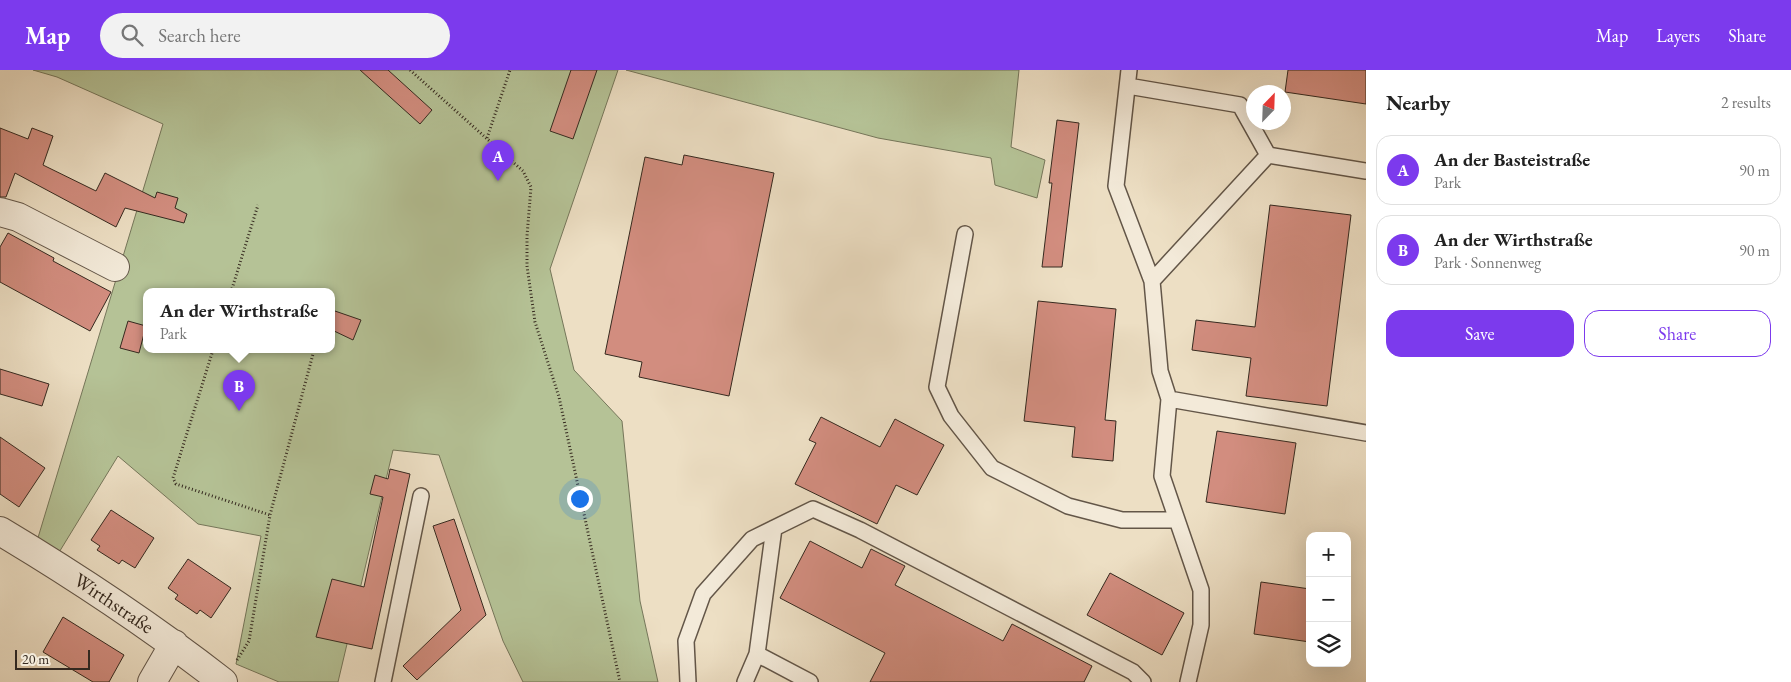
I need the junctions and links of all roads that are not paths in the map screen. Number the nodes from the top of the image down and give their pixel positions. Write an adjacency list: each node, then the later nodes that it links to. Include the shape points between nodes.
1 (1129, 70): 2 (lane)
2 (1128, 86): 3 (lane, via 1240,105); 8 (lane, via 1116,186)
3 (1268, 155): 4 (lane); 8 (lane)
4 (1366, 171)
5 (0, 212): 7 (street, via 18,217)
6 (965, 234): 12 (lane, via 937,387 951,416 992,468 1068,506 1122,520)
7 (115, 267)
8 (1152, 281): 9 (lane, via 1160,371)
9 (1169, 399): 10 (lane); 12 (lane, via 1162,476)
10 (1366, 433)
11 (421, 496): 19 (lane)
12 (1176, 520): 24 (lane, via 1201,590 1201,625)
13 (774, 528): 16 (lane); 20 (lane, via 752,539 703,594 686,641); 23 (lane, via 813,510 860,530 1133,672)
14 (0, 531): 15 (street, Wirthstraße, via 68,572)
15 (174, 644): 17 (street); 18 (street, Wirthstraße)
16 (757, 654): 21 (lane); 22 (lane)
17 (152, 682)
18 (223, 682)
19 (383, 682)
20 (688, 682)
21 (745, 682)
22 (810, 682)
23 (1143, 682)
24 (1188, 682)

